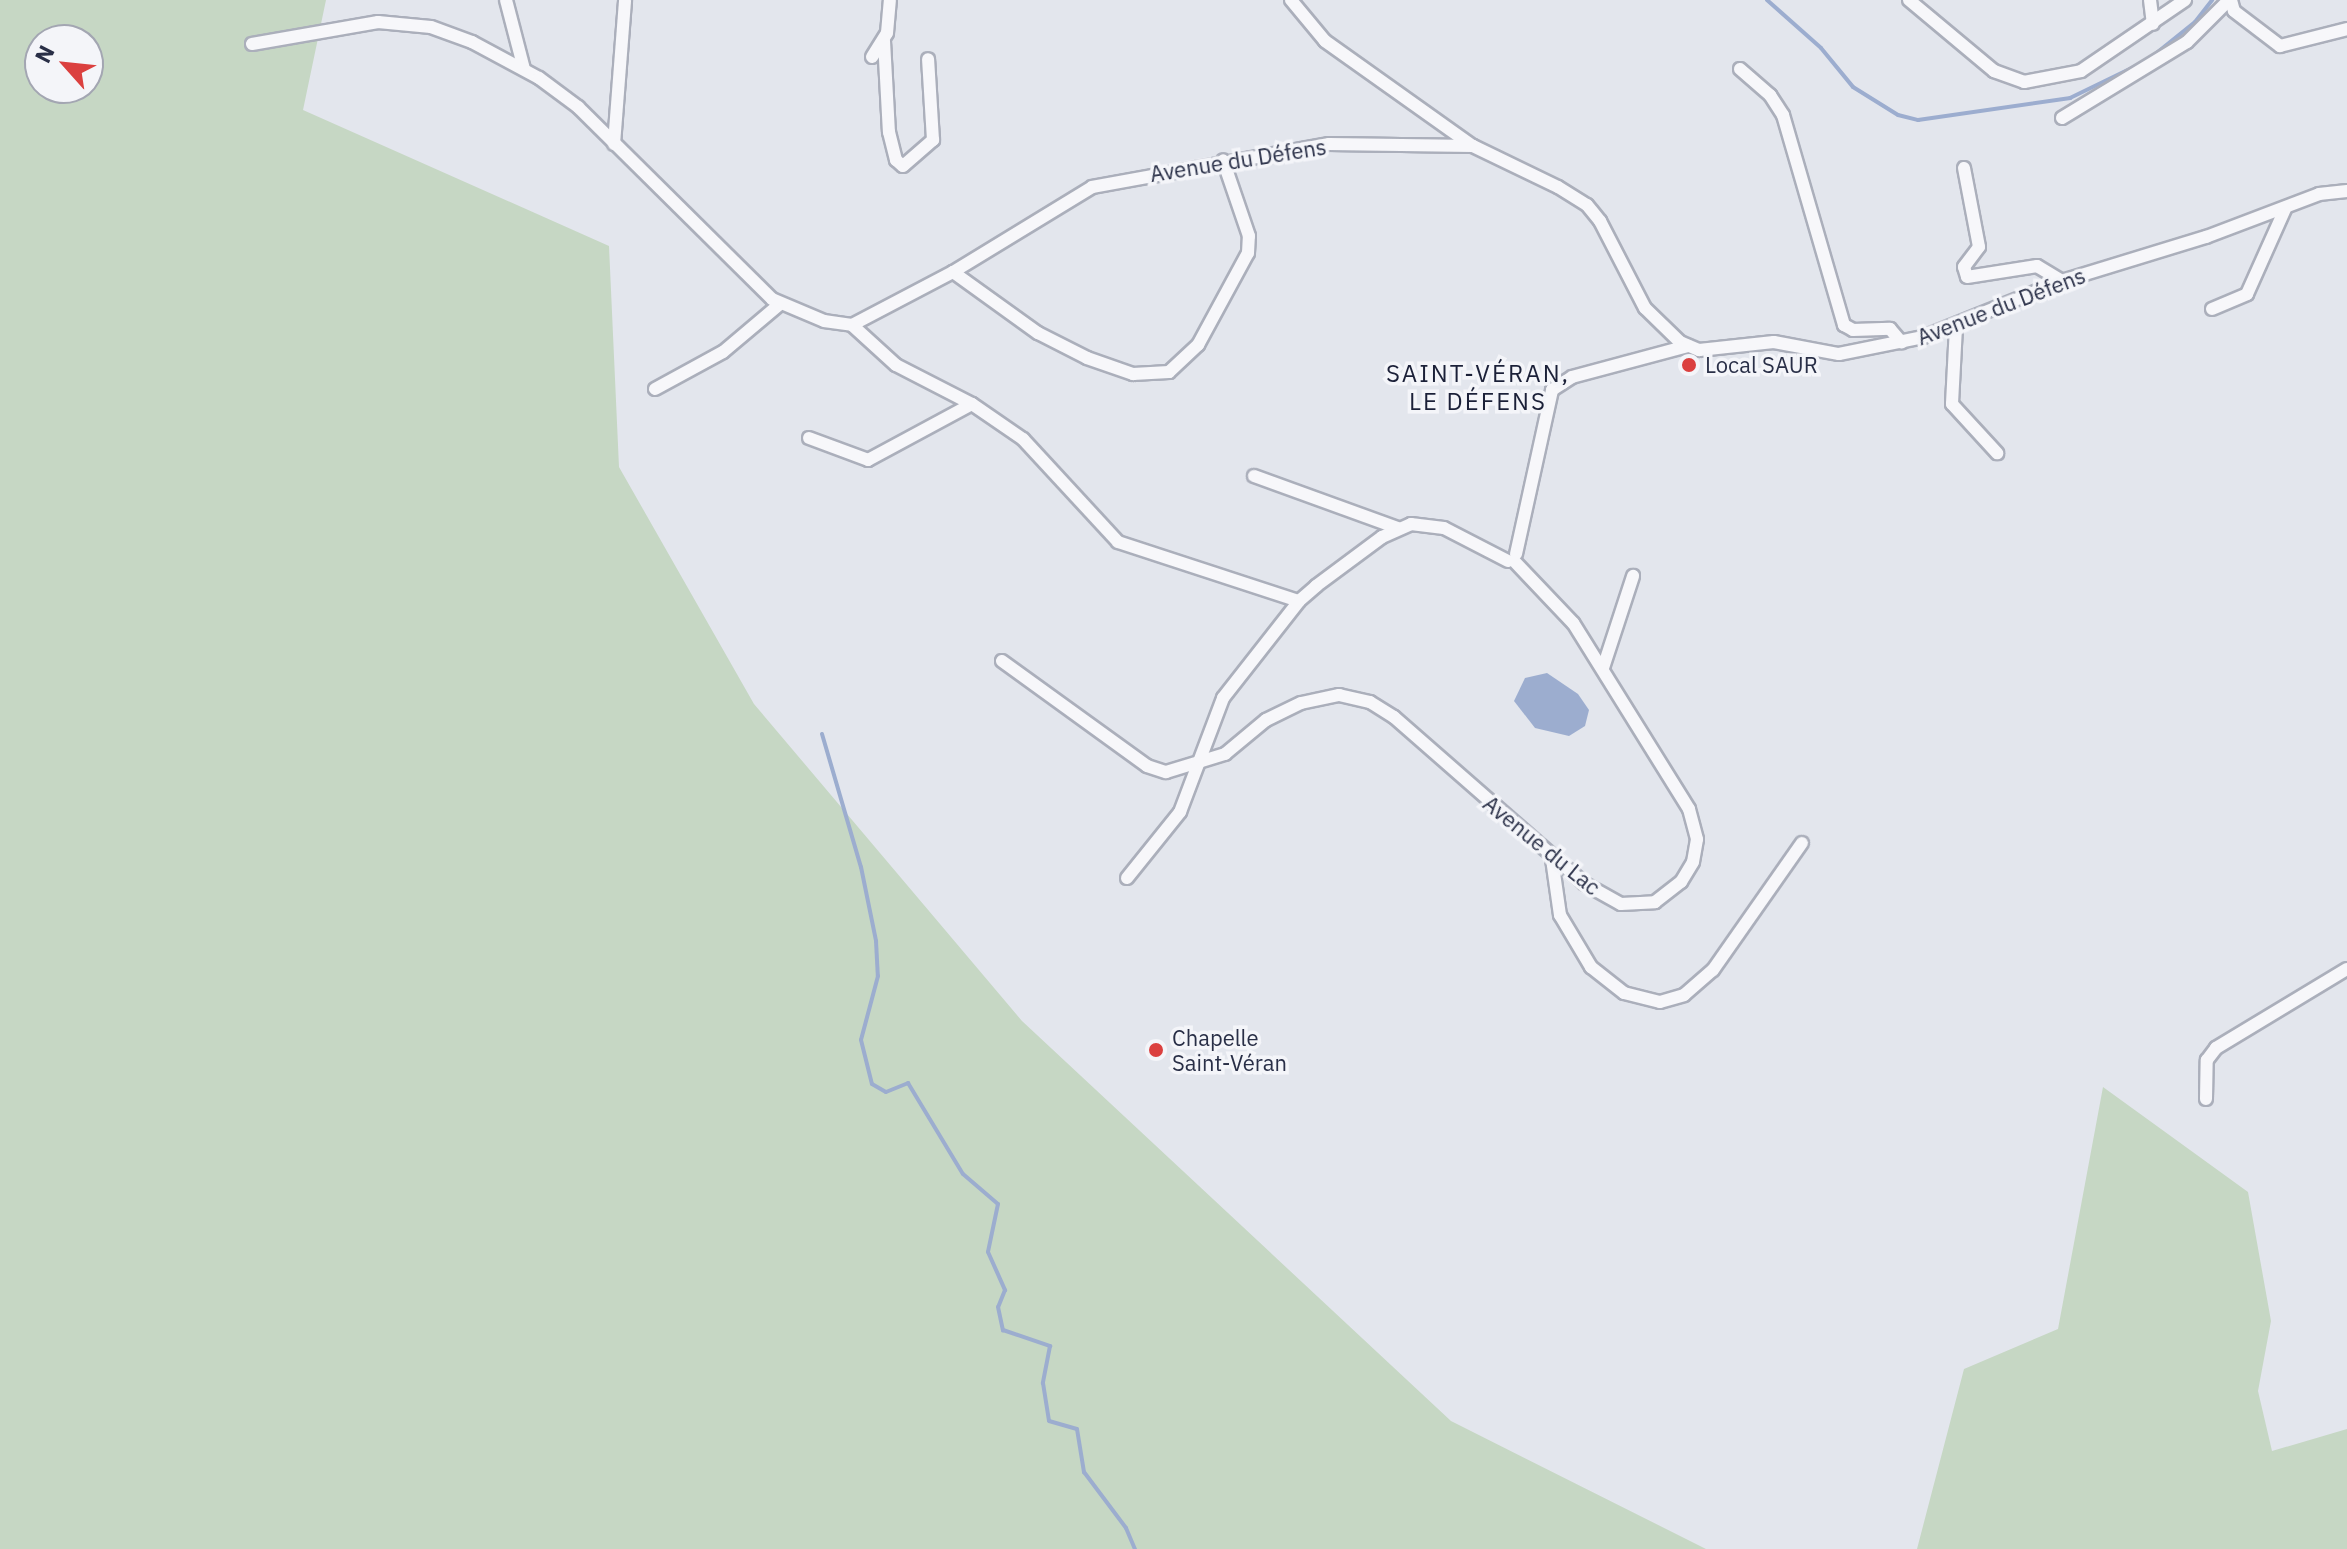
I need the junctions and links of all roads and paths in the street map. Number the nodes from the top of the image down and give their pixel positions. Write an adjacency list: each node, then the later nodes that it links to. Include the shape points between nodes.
1 (506, 0): 15 (street)
2 (625, 0): 18 (street)
3 (890, 0): 11 (street)
4 (1291, 0): 19 (street, via 1325,41)
5 (1909, 0): 9 (street, via 1994,71 2024,82 2081,71)
6 (2150, 0): 9 (street)
7 (2185, 0): 9 (street)
8 (2230, 0): 10 (street, via 2234,11 2280,46); 17 (street, via 2187,42)
9 (2153, 24)
10 (2347, 29)
11 (884, 41): 13 (street); 14 (street, via 889,132 896,160 903,166 933,140)
12 (252, 44): 15 (street, via 344,25 409,23 455,34)
13 (872, 57)
14 (928, 59)
15 (524, 69): 18 (street, via 578,107)
16 (1740, 69): 30 (street, via 1783,115 1844,325 1853,330 1890,329)
17 (2062, 118)
18 (614, 144): 26 (street)
19 (1473, 146): 20 (street, Avenue du Défens, via 1329,144); 31 (street, Avenue du Défens, via 1587,205 1645,308)
20 (1223, 160): 24 (street, Avenue du Défens, via 1083,191); 24 (street, via 1249,236 1248,253 1198,345 1169,372 1125,372 1065,348)
21 (1964, 168): 25 (street, via 1979,247 1964,267 1965,275 1973,280 2037,266)
22 (2347, 191): 23 (street, Avenue du Défens, via 2327,192)
23 (2285, 209): 25 (street, Avenue du Défens); 27 (street, via 2247,294)
24 (953, 272): 28 (street, Avenue du Défens)
25 (2062, 281): 29 (street, Avenue du Défens)
26 (780, 304): 28 (street); 32 (street, via 723,352)
27 (2212, 309)
28 (852, 325): 33 (street, via 896,365)
29 (1956, 327): 30 (street, Avenue du Défens); 35 (street, via 1952,404)
30 (1902, 343): 31 (street, Avenue du Défens, via 1839,354 1785,343 1729,349)
31 (1688, 346): 38 (street, via 1582,373 1552,390)
32 (655, 389)
33 (972, 404): 34 (street, via 868,460); 40 (street, via 1040,454 1118,542)
34 (809, 438)
35 (1997, 453)
36 (1254, 476): 37 (street)
37 (1398, 528): 38 (street, Avenue du Lac, via 1419,523 1444,528); 40 (street)
38 (1513, 559): 42 (street, Avenue du Lac, via 1553,598)
39 (1633, 576): 42 (street)
40 (1299, 601): 43 (street, via 1223,698)
41 (1002, 661): 43 (street, via 1147,766 1174,772)
42 (1603, 668): 45 (street, Avenue du Lac, via 1689,809 1697,839 1693,862 1668,894 1640,906 1603,895)
43 (1203, 763): 45 (street, Avenue du Lac, via 1301,703 1323,696 1357,697 1394,717); 46 (street, via 1180,812)
44 (1802, 843): 45 (street, via 1713,970 1684,995 1660,1002 1624,993 1591,967 1560,915)
45 (1552, 859)
46 (1127, 878)
47 (2347, 969): 48 (street, via 2216,1048 2207,1060)
48 (2206, 1099)

